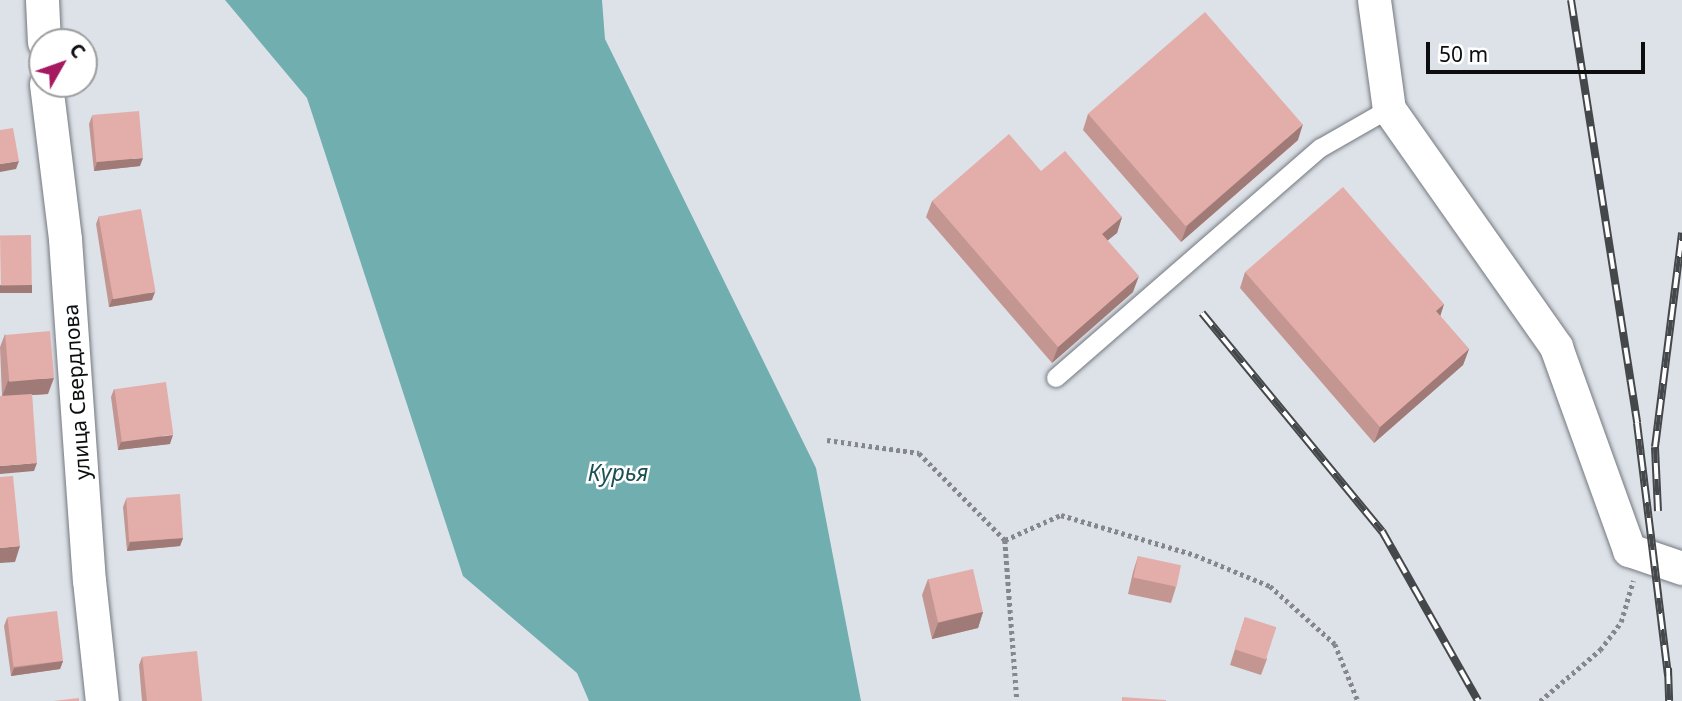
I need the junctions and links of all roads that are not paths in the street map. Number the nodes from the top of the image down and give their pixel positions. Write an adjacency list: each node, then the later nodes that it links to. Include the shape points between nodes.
1 (42, 0): 3 (street)
2 (1374, 0): 5 (street)
3 (43, 28)
4 (48, 98): 8 (street, улица Свердлова, via 65,239)
5 (1389, 109): 6 (lane, via 1311,156); 7 (street, via 1556,347 1629,550)
6 (1056, 378)
7 (1682, 568)
8 (102, 701)

